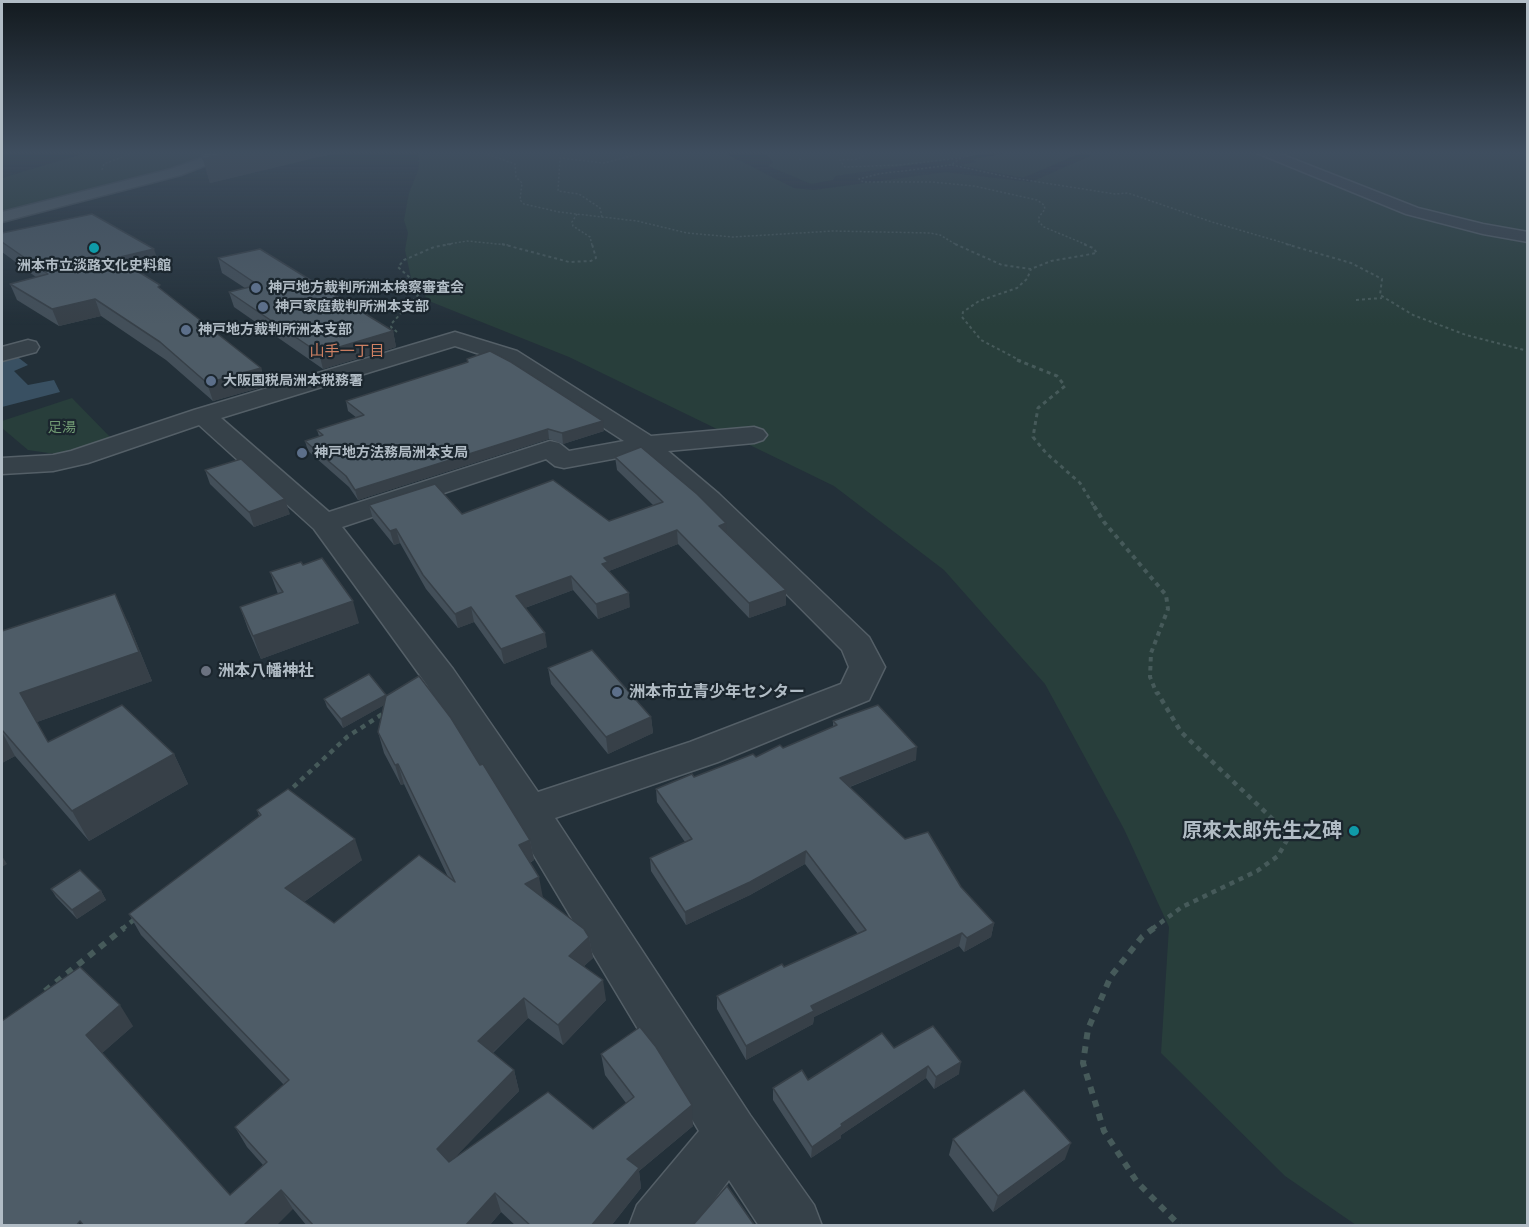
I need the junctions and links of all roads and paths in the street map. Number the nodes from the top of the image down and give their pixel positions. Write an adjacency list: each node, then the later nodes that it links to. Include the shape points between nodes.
1 (28, 210): 8 (main road)
2 (557, 210): 7 (path)
3 (601, 210): 9 (path)
4 (1044, 210): 11 (path, via 1039,217 1044,227 1097,253 1051,261)
5 (1179, 210): 12 (path, via 1351,263 1382,279)
6 (1410, 210): 10 (street)
7 (577, 214): 9 (path); 14 (path, via 573,226 590,237 596,258 591,261 569,262 483,241 434,247 404,260 398,267 417,284 419,294)
8 (2, 217)
9 (602, 217): 11 (path, via 733,237 833,231 930,233 1002,265)
10 (1527, 237)
11 (1031, 269): 31 (path, via 1017,288 979,301 962,317 981,340 1062,381 1065,386 1038,408 1033,436 1080,483 1104,522 1166,595 1168,609 1151,653 1150,677 1161,702 1182,732 1280,826 1287,840 1278,856 1257,871 1182,908 1142,937 1112,976 1088,1029 1083,1063 1104,1131 1137,1182)
12 (1383, 298): 13 (path); 16 (path, via 1436,325)
13 (1356, 300)
14 (391, 327)
15 (28, 347): 17 (street)
16 (1527, 351)
17 (2, 354)
18 (202, 415): 20 (street, via 455,339 509,356); 21 (street, via 79,457); 22 (street)
19 (754, 435): 20 (street)
20 (643, 445): 22 (street, via 564,460 550,449); 25 (street, via 709,500 857,645 867,668 856,692 704,752)
21 (2, 466)
22 (324, 523): 23 (street)
23 (441, 677): 24 (path, via 347,737); 25 (street)
24 (277, 802)
25 (529, 811): 28 (street)
26 (141, 914): 27 (path)
27 (42, 994)
28 (731, 1134): 29 (street); 30 (street)
29 (658, 1226)
30 (793, 1226)
31 (1180, 1226)

